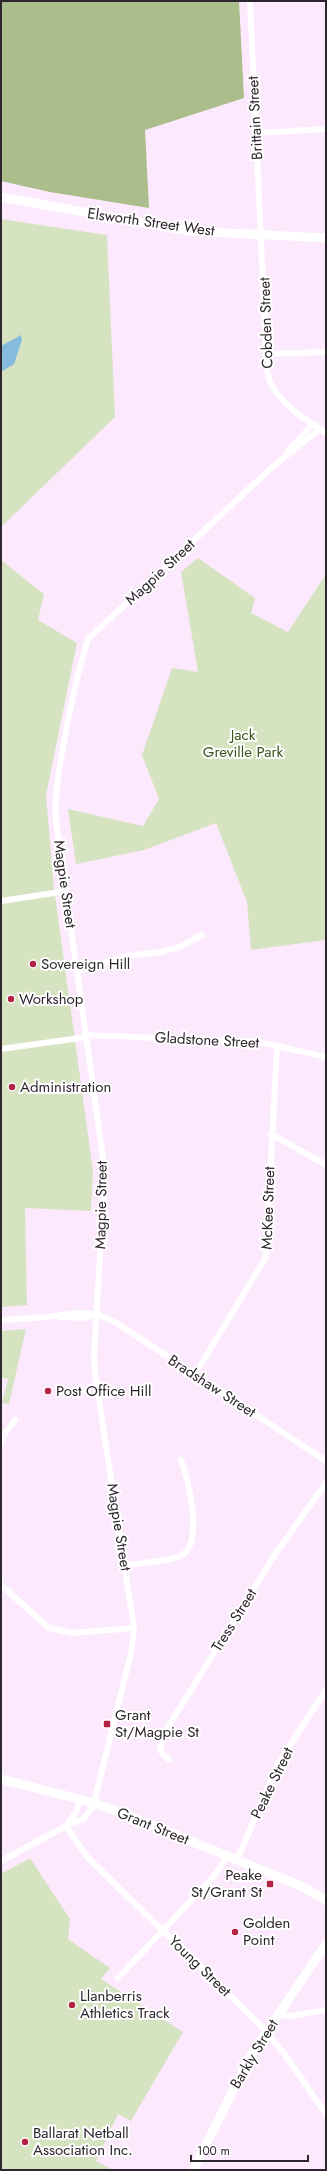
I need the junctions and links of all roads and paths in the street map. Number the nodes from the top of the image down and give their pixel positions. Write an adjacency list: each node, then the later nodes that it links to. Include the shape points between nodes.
1 (250, 1): 3 (street, Brittain Street)
2 (326, 129): 3 (street)
3 (256, 133): 5 (street, Brittain Street)
4 (1, 197): 5 (main road, Elsworth Street West, via 189,231)
5 (262, 234): 6 (main road, Elsworth Street West); 8 (street, Cobden Street)
6 (326, 238)
7 (326, 352): 8 (street)
8 (266, 354): 9 (street, Cobden Street, via 268,377 276,392 284,403)
9 (313, 424): 10 (street, Cobden Street); 12 (street, Magpie Street)
10 (320, 429): 11 (street, Cobden Street); 12 (street, Magpie Street)
11 (326, 433)
12 (270, 469): 13 (street, Magpie Street, via 88,639 74,690 55,796 56,821)
13 (67, 891): 14 (street); 16 (street, Magpie Street)
14 (1, 901)
15 (202, 935): 16 (street, via 182,946 161,952 131,955)
16 (78, 971): 17 (street, Magpie Street)
17 (87, 1036): 18 (street, Gladstone Street, via 250,1042); 19 (street, Gladstone Street); 23 (street, Magpie Street, via 105,1172)
18 (277, 1046): 20 (street, Gladstone Street); 21 (street, McKee Street)
19 (1, 1049)
20 (326, 1057)
21 (271, 1134): 22 (street); 25 (street, McKee Street, via 266,1257)
22 (326, 1164)
23 (97, 1314): 24 (street, via 84,1318 49,1316); 25 (street, Bradshaw Street, via 115,1322); 31 (street, Magpie Street, via 95,1374)
24 (1, 1320)
25 (195, 1374): 29 (street, Bradshaw Street)
26 (14, 1420): 27 (street)
27 (1, 1444)
28 (180, 1460): 31 (street, via 187,1478 194,1530 193,1541 188,1549 175,1557)
29 (326, 1461)
30 (326, 1483): 35 (street, Tress Street, via 276,1553 163,1735 160,1750)
31 (125, 1565): 33 (street, Magpie Street)
32 (1, 1585): 33 (street, via 49,1628 73,1633)
33 (134, 1628): 38 (street, Magpie Street, via 132,1649)
34 (326, 1690): 40 (street, Peake Street, via 279,1762)
35 (169, 1760)
36 (1, 1779): 37 (main road, Grant Street)
37 (80, 1800): 38 (main road, Grant Street); 39 (street, via 76,1813)
38 (95, 1804): 39 (street, via 84,1819); 40 (main road, Grant Street)
39 (66, 1826): 41 (street); 45 (street, Young Street, via 88,1858)
40 (232, 1858): 42 (main road, Grant Street); 45 (street, Peake Street)
41 (1, 1861)
42 (301, 1886): 43 (main road, Grant Street); 44 (main road, Grant Street)
43 (326, 1892)
44 (326, 1900)
45 (162, 1930): 47 (street, Peake Street); 50 (street, Young Street)
46 (326, 1944): 49 (main road, Barkly Street)
47 (118, 1978)
48 (326, 2010): 49 (street, via 290,2016)
49 (278, 2014): 50 (main road, Barkly Street)
50 (266, 2032): 51 (street, Young Street); 52 (main road, Barkly Street, via 244,2067)
51 (326, 2114)
52 (193, 2170)

